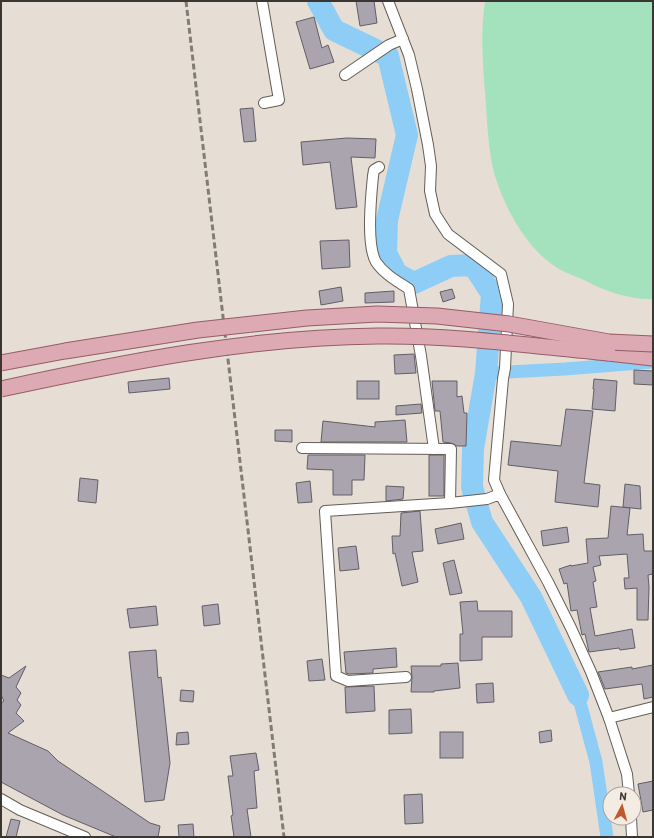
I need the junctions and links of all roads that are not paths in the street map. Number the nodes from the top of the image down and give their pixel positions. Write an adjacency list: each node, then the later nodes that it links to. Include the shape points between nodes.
1 (262, 1): 5 (street, via 279,100)
2 (388, 1): 3 (street)
3 (403, 39): 4 (street, via 374,54); 13 (street, via 413,70 425,125 431,166 430,191 435,214 448,234 501,274 508,304 505,368 494,480)
4 (345, 75)
5 (264, 103)
6 (380, 168): 12 (street, via 374,170 373,176 370,229 372,248 375,261 386,274 409,290)
7 (653, 344): 9 (main road, bridge, via 609,342 509,324 437,316 377,314 307,318 198,330 65,350)
8 (653, 358): 10 (main road, bridge, via 435,337 308,339 199,351)
9 (1, 363)
10 (1, 389)
11 (302, 448): 12 (street)
12 (434, 449): 14 (street, via 452,449)
13 (500, 494): 14 (street, via 487,499); 17 (street, via 571,628)
14 (450, 504): 15 (street, via 325,511 336,676 348,681)
15 (406, 677)
16 (653, 707): 17 (street)
17 (609, 718): 18 (street, via 627,774)
18 (628, 786)
19 (1, 800): 21 (street)
20 (631, 826): 22 (street)
21 (85, 837)
22 (632, 837)

